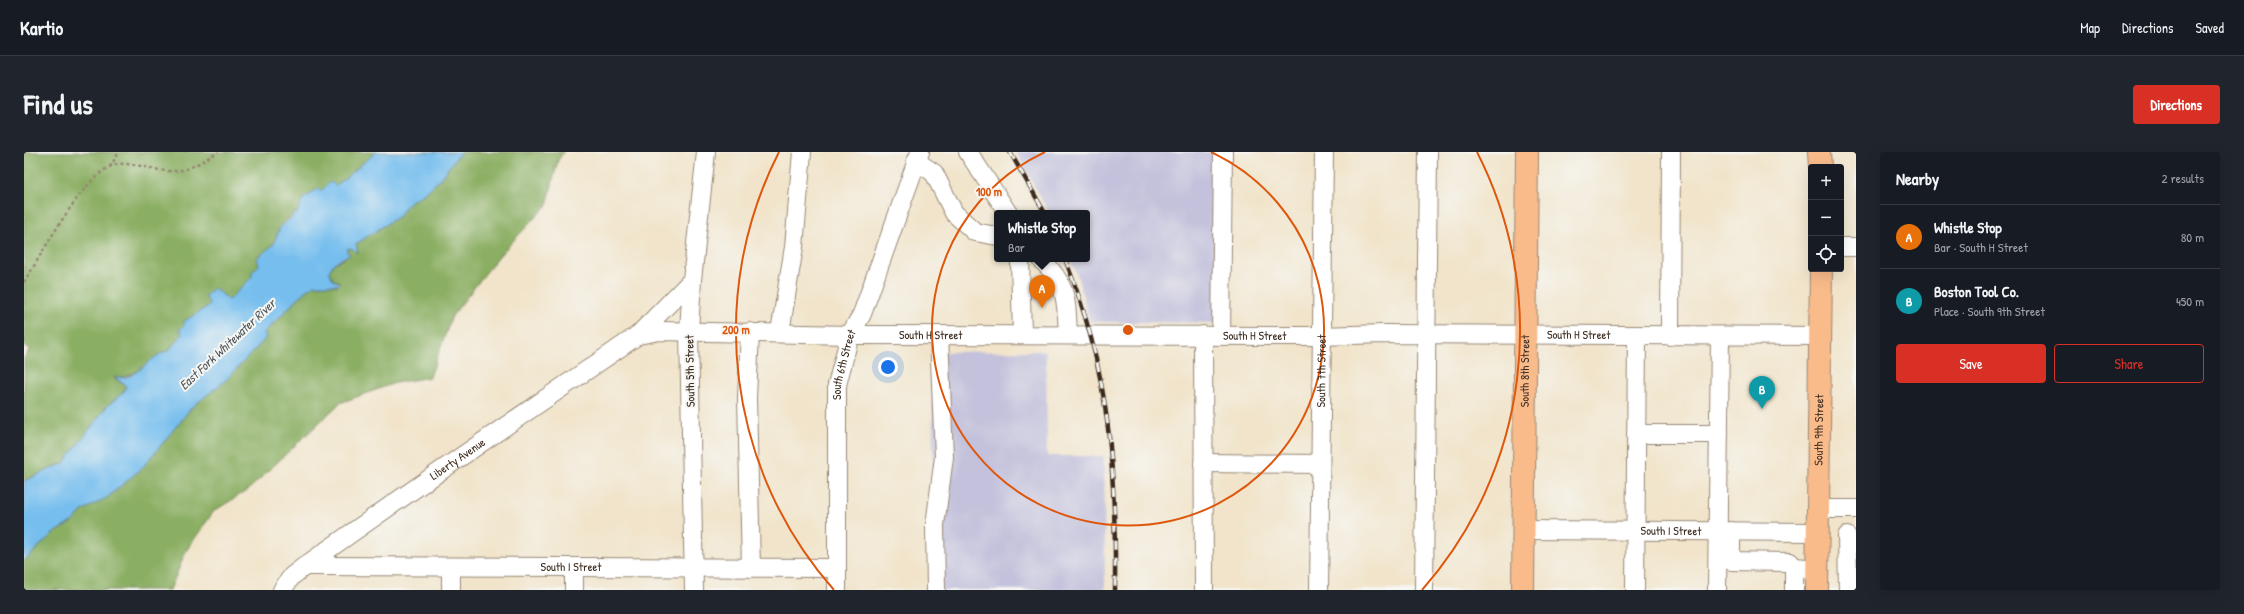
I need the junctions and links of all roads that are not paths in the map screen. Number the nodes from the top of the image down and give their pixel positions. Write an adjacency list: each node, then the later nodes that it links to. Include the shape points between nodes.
1 (706, 152): 19 (street, South 5th Street)
2 (802, 152): 22 (street, via 794,247)
3 (968, 152): 12 (street)
4 (1223, 152): 30 (street)
5 (1324, 152): 31 (street, South 7th Street)
6 (1428, 152): 23 (street)
7 (1527, 152): 32 (highway, South 8th Street)
8 (1671, 152): 34 (street)
9 (1820, 152): 11 (highway)
10 (918, 157): 13 (street, via 934,173 954,214 975,232); 25 (street, South 6th Street, via 862,314)
11 (1820, 164)
12 (1006, 210)
13 (994, 235)
14 (1844, 247): 15 (street)
15 (1856, 247)
16 (1020, 262): 27 (street)
17 (1044, 262): 28 (street, via 1057,276 1062,286 1066,302)
18 (1821, 272): 36 (highway, South 9th Street)
19 (692, 280): 20 (street, South 5th Street); 24 (street, Liberty Avenue)
20 (689, 332): 21 (street, South H Street); 24 (street, Liberty Avenue, via 660,331); 52 (street, South 5th Street)
21 (750, 332): 22 (street, South H Street); 53 (street, via 748,398)
22 (780, 332): 25 (street, South H Street)
23 (1425, 334): 31 (street, South H Street); 32 (street, South H Street); 64 (street)
24 (638, 335): 48 (street, Liberty Avenue)
25 (850, 335): 26 (street, South H Street); 54 (street, South 6th Street, via 837,385)
26 (939, 335): 27 (street, South H Street); 61 (street, via 944,457 935,525)
27 (1022, 335): 28 (street, South H Street)
28 (1068, 335): 29 (street, South H Street)
29 (1203, 335): 30 (street, South H Street); 39 (street)
30 (1221, 336): 31 (street, South H Street)
31 (1321, 336): 40 (street, South 7th Street)
32 (1524, 336): 33 (street, South H Street); 43 (highway, South 8th Street)
33 (1637, 336): 34 (street, South H Street); 37 (street)
34 (1670, 336): 35 (street, South H Street)
35 (1720, 336): 36 (street, South H Street); 38 (street)
36 (1820, 336): 41 (highway, South 9th Street)
37 (1636, 434): 38 (street); 44 (street)
38 (1719, 434): 45 (street)
39 (1204, 463): 40 (street); 62 (street)
40 (1320, 464): 63 (street, South 7th Street)
41 (1819, 509): 42 (street); 46 (highway, South 9th Street)
42 (1856, 509)
43 (1524, 530): 44 (street, South I Street); 65 (highway, South 8th Street)
44 (1635, 531): 45 (street, South I Street); 66 (street)
45 (1725, 531): 46 (street, South I Street); 49 (street, via 1731,561 1790,562); 67 (street)
46 (1819, 532): 55 (highway, South 9th Street)
47 (1847, 536): 70 (street)
48 (305, 566): 50 (street, South I Street); 56 (street, Liberty Avenue, via 292,576)
49 (1794, 567): 55 (street); 68 (street)
50 (451, 568): 51 (street, South I Street); 57 (street)
51 (574, 568): 52 (street, South I Street); 58 (street)
52 (693, 568): 53 (street, South I Street); 59 (street, South 5th Street)
53 (751, 568): 54 (street, South I Street)
54 (836, 568): 60 (street, South 6th Street)
55 (1817, 568): 69 (highway, South 9th Street)
56 (282, 590)
57 (451, 590)
58 (574, 590)
59 (694, 590)
60 (837, 590)
61 (936, 590)
62 (1204, 590)
63 (1319, 590)
64 (1424, 590)
65 (1523, 590)
66 (1634, 590)
67 (1717, 590)
68 (1794, 590)
69 (1817, 590)
70 (1848, 590)

